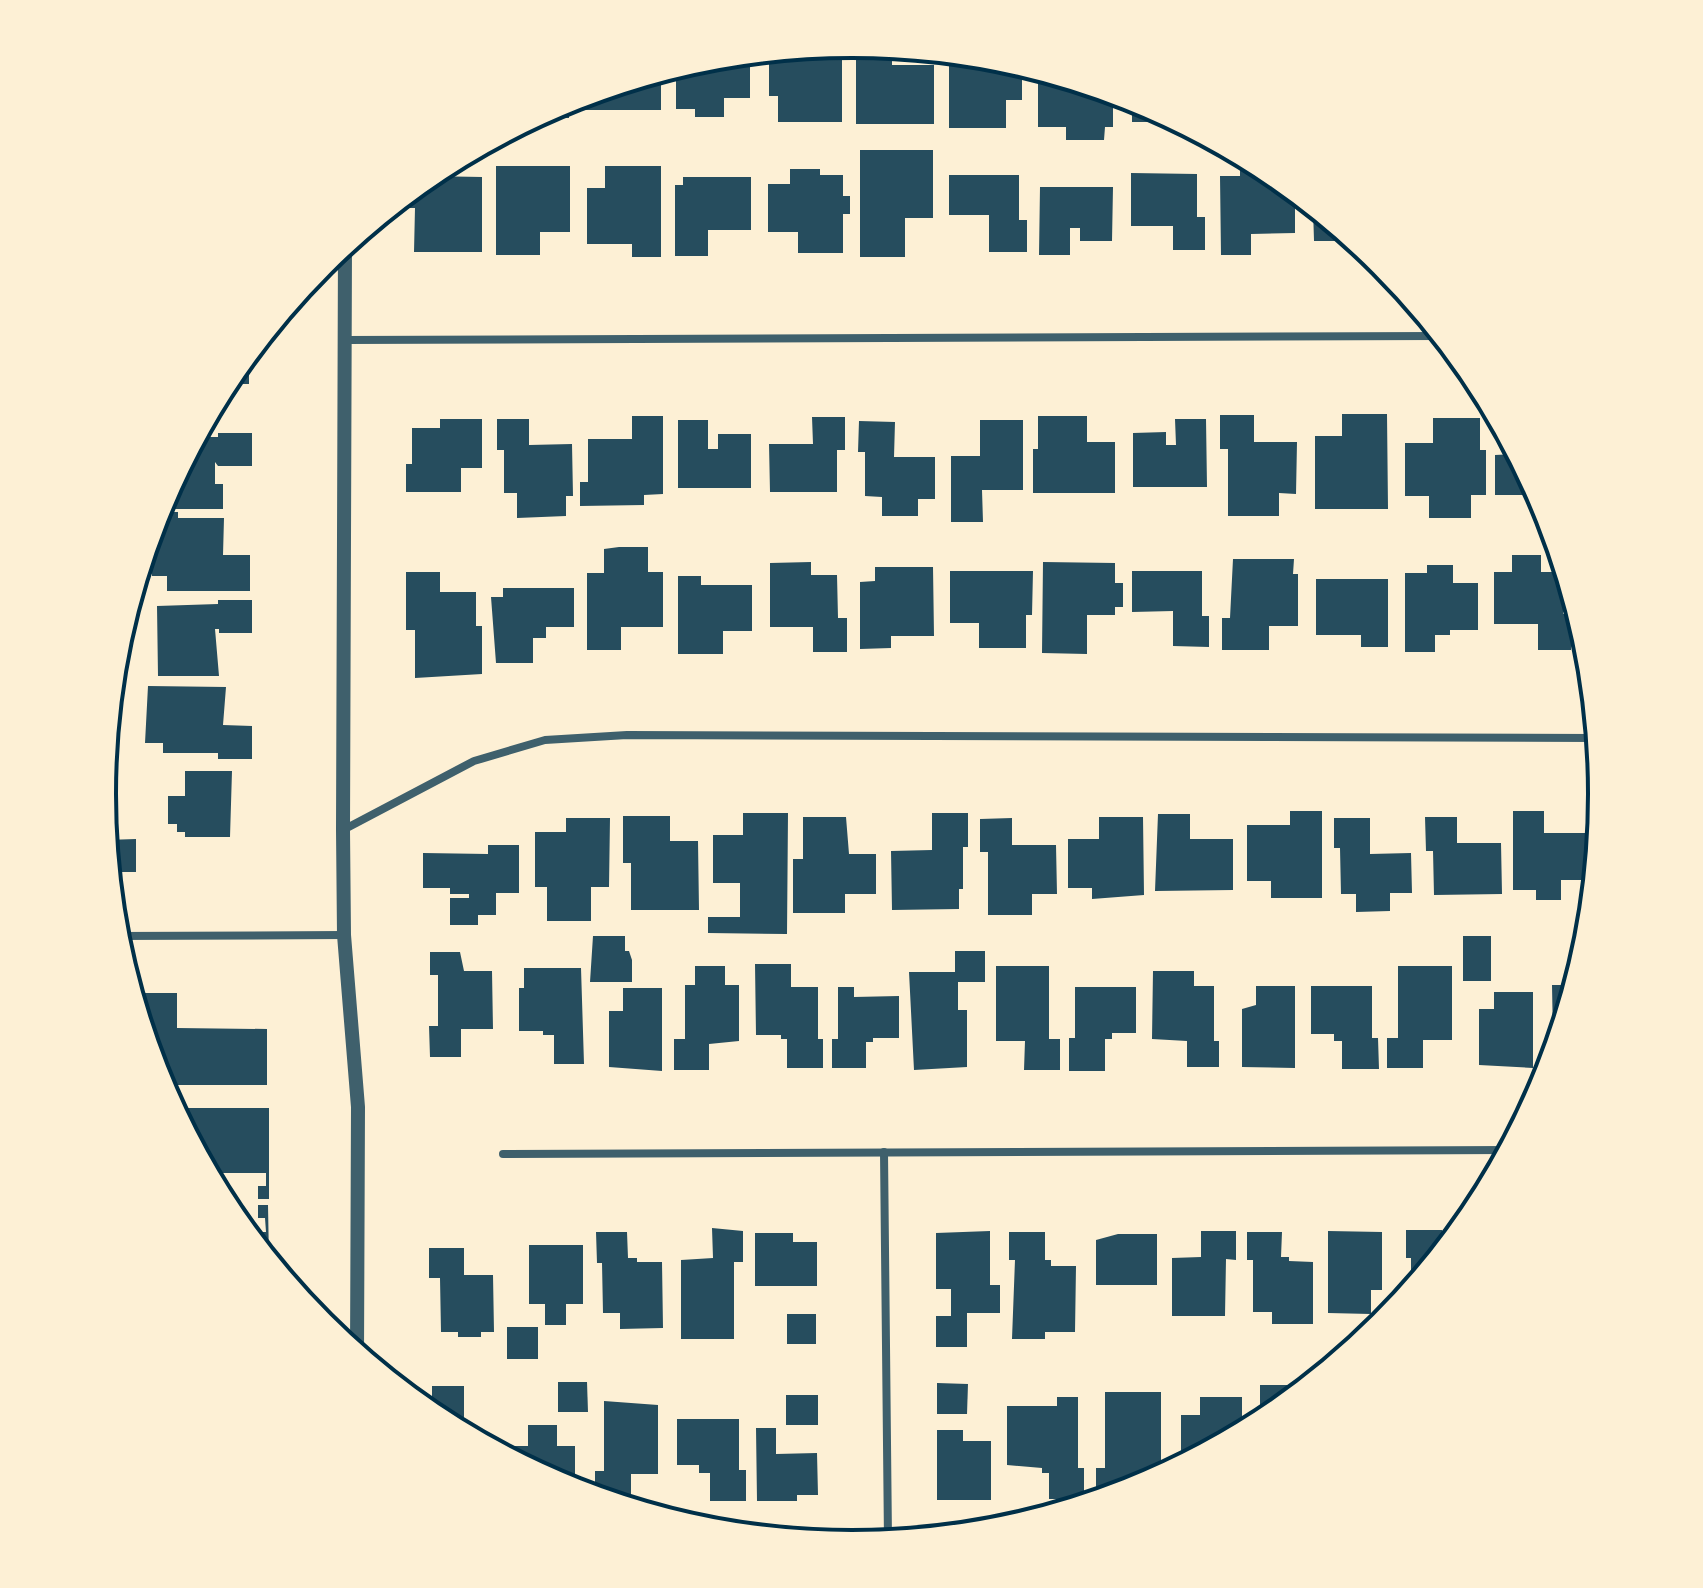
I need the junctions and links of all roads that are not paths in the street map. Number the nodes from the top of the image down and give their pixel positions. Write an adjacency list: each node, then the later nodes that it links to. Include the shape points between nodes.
1 (345, 261): 3 (street)
2 (1427, 336): 3 (street)
3 (344, 340): 5 (street)
4 (1585, 738): 5 (street, via 627,735 545,740 474,761)
5 (343, 830): 6 (street)
6 (344, 935): 7 (street); 11 (street, via 358,1107)
7 (130, 936)
8 (1496, 1150): 9 (street)
9 (884, 1152): 10 (street); 12 (street)
10 (503, 1154)
11 (357, 1339)
12 (888, 1529)

